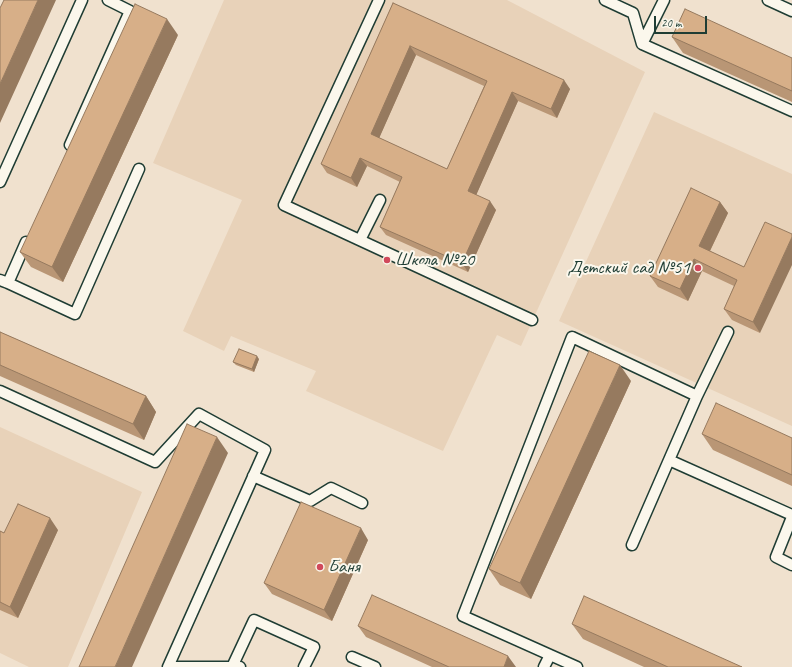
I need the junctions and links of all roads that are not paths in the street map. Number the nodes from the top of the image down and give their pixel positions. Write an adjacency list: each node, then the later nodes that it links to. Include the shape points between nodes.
1 (82, 0): 12 (lane)
2 (108, 0): 10 (lane, via 130,11)
3 (379, 0): 15 (lane, via 284,205)
4 (605, 0): 8 (lane, via 633,13)
5 (664, 0): 8 (lane)
6 (768, 0): 7 (lane)
7 (792, 11)
8 (642, 44): 9 (lane)
9 (792, 111)
10 (66, 154)
11 (139, 168): 16 (lane, via 75,314)
12 (0, 182)
13 (380, 200): 15 (lane)
14 (30, 233): 16 (lane)
15 (360, 240): 17 (lane)
16 (4, 282)
17 (532, 320)
18 (728, 332): 20 (lane)
19 (0, 391): 22 (lane, via 155,462 199,414 265,450)
20 (697, 396): 21 (lane); 27 (lane, via 572,337 463,616)
21 (668, 460): 24 (lane); 25 (lane)
22 (254, 476): 23 (lane, via 310,501 331,488); 29 (lane)
23 (362, 503)
24 (792, 516): 26 (lane, via 776,557)
25 (632, 545)
26 (792, 565)
27 (550, 655): 34 (lane); 35 (lane)
28 (352, 657): 33 (lane)
29 (168, 667): 30 (lane)
30 (232, 667): 31 (lane); 32 (lane, via 254,620 314,647)
31 (240, 667)
32 (304, 667)
33 (375, 667)
34 (544, 667)
35 (576, 667)

